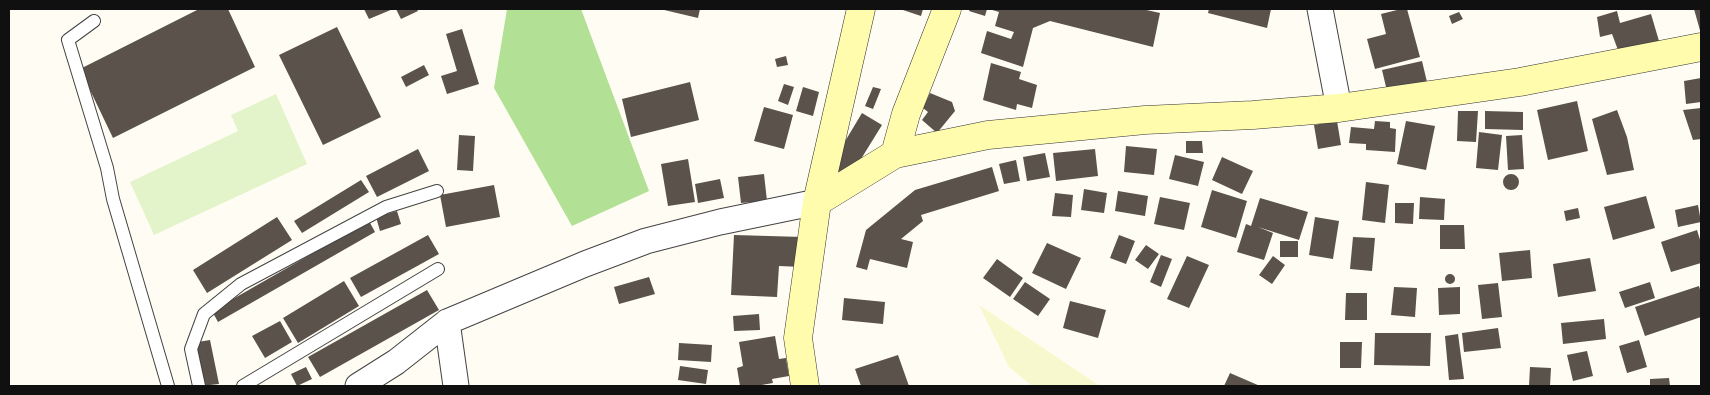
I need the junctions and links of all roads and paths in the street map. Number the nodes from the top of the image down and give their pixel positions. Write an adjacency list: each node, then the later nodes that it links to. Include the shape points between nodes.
1 (861, 9): 9 (street)
2 (947, 9): 7 (street, via 906,114)
3 (1320, 9): 6 (street)
4 (94, 21): 12 (lane, via 68,40)
5 (1701, 47): 6 (street, via 1520,82)
6 (1339, 108): 7 (street, via 1144,120 988,135)
7 (895, 154): 9 (street)
8 (437, 191): 13 (lane, via 386,207 241,284 204,314 191,349)
9 (816, 202): 11 (street, via 646,241); 17 (street, via 798,338)
10 (438, 268): 14 (lane)
11 (447, 322): 15 (street, via 396,362); 16 (street)
12 (168, 386)
13 (199, 386)
14 (243, 386)
15 (358, 386)
16 (456, 386)
17 (805, 386)

